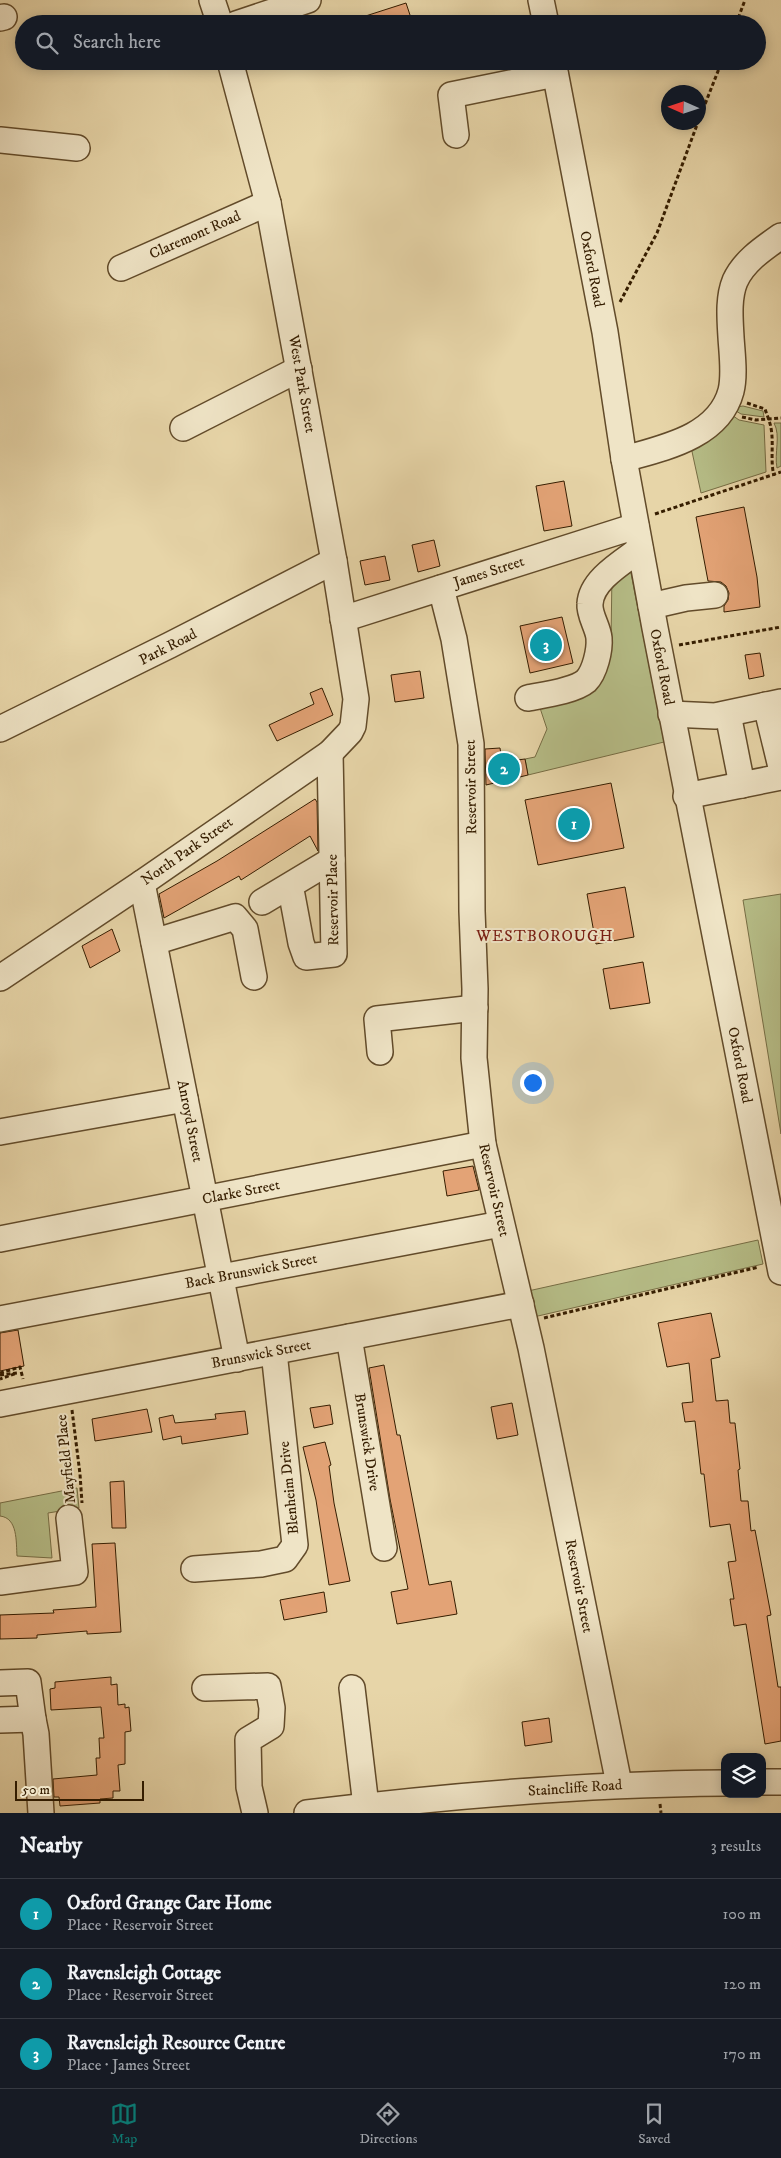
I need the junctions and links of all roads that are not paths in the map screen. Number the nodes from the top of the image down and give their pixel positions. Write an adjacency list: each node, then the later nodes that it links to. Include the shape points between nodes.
1 (212, 0): 4 (street)
2 (308, 0): 5 (street)
3 (541, 0): 6 (street)
4 (217, 15)
5 (263, 15)
6 (544, 15)
7 (232, 70): 13 (street, West Park Street)
8 (546, 70): 10 (street, via 451,95)
9 (554, 70): 18 (street, Oxford Road, via 605,332)
10 (456, 135)
11 (0, 140): 12 (street)
12 (76, 148)
13 (268, 202): 15 (street, Claremont Road); 16 (street, West Park Street)
14 (781, 236): 18 (street, via 756,254 736,280 730,305 731,389 725,407 689,439)
15 (121, 268)
16 (299, 369): 17 (street); 20 (street, West Park Street)
17 (183, 428)
18 (624, 459): 19 (street, Oxford Road)
19 (637, 531): 21 (street, James Street); 23 (street, Oxford Road); 25 (street, via 612,571 596,587 590,604 599,637 598,658 586,680 568,689)
20 (334, 561): 24 (street, West Park Street); 30 (street, Park Road)
21 (441, 588): 24 (street, James Street); 43 (street, Reservoir Street, via 454,639 471,744)
22 (715, 595): 23 (street)
23 (651, 606): 28 (street, Oxford Road)
24 (343, 619): 27 (street, West Park Street)
25 (528, 698)
26 (774, 703): 29 (street); 32 (street)
27 (355, 710): 31 (street, North Park Street, via 350,732)
28 (671, 714): 29 (street); 35 (street, Oxford Road)
29 (728, 714): 34 (street)
30 (0, 730)
31 (330, 753): 36 (street, Reservoir Place); 37 (street, North Park Street)
32 (781, 767)
33 (781, 777): 34 (street)
34 (742, 785): 35 (street)
35 (686, 796): 51 (street, Oxford Road)
36 (332, 860): 38 (street, Reservoir Place, via 334,954 306,958); 39 (street)
37 (142, 883): 40 (street, Anroyd Street); 42 (street, North Park Street)
38 (292, 896)
39 (262, 902)
40 (154, 942): 41 (street, via 236,918 245,929); 45 (street, Anroyd Street)
41 (254, 977)
42 (0, 978)
43 (475, 1008): 44 (street, via 377,1018); 47 (street, Reservoir Street, via 474,1058)
44 (380, 1052)
45 (185, 1099): 46 (street); 48 (street, Anroyd Street)
46 (0, 1132)
47 (483, 1144): 48 (street, Clarke Street); 49 (street, Reservoir Street)
48 (205, 1199): 50 (street, Clarke Street); 52 (street, Anroyd Street)
49 (502, 1224): 52 (street, Back Brunswick Street); 53 (street, Reservoir Street)
50 (0, 1239)
51 (780, 1268)
52 (221, 1277): 54 (street, Back Brunswick Street); 57 (street, Anroyd Street)
53 (523, 1313): 55 (street, Brunswick Street); 71 (street, Reservoir Street)
54 (0, 1318)
55 (349, 1337): 56 (street, Brunswick Street); 60 (street, Brunswick Drive)
56 (274, 1352): 57 (street, Brunswick Street); 61 (street, Blenheim Drive, via 295,1545 285,1559)
57 (237, 1359): 58 (street, Brunswick Street)
58 (0, 1404)
59 (69, 1518): 62 (street, via 75,1572)
60 (384, 1548)
61 (194, 1569)
62 (0, 1582)
63 (0, 1683): 66 (street, via 28,1682)
64 (205, 1688): 74 (street, via 268,1686 271,1726 248,1740)
65 (352, 1688): 72 (street)
66 (33, 1719): 67 (street); 73 (street)
67 (0, 1720)
68 (721, 1782): 71 (street, Staincliffe Road)
69 (766, 1782): 70 (street)
70 (781, 1782)
71 (619, 1784): 72 (street, Staincliffe Road)
72 (366, 1806): 75 (street, Staincliffe Road)
73 (41, 1813)
74 (255, 1813)
75 (307, 1813)

